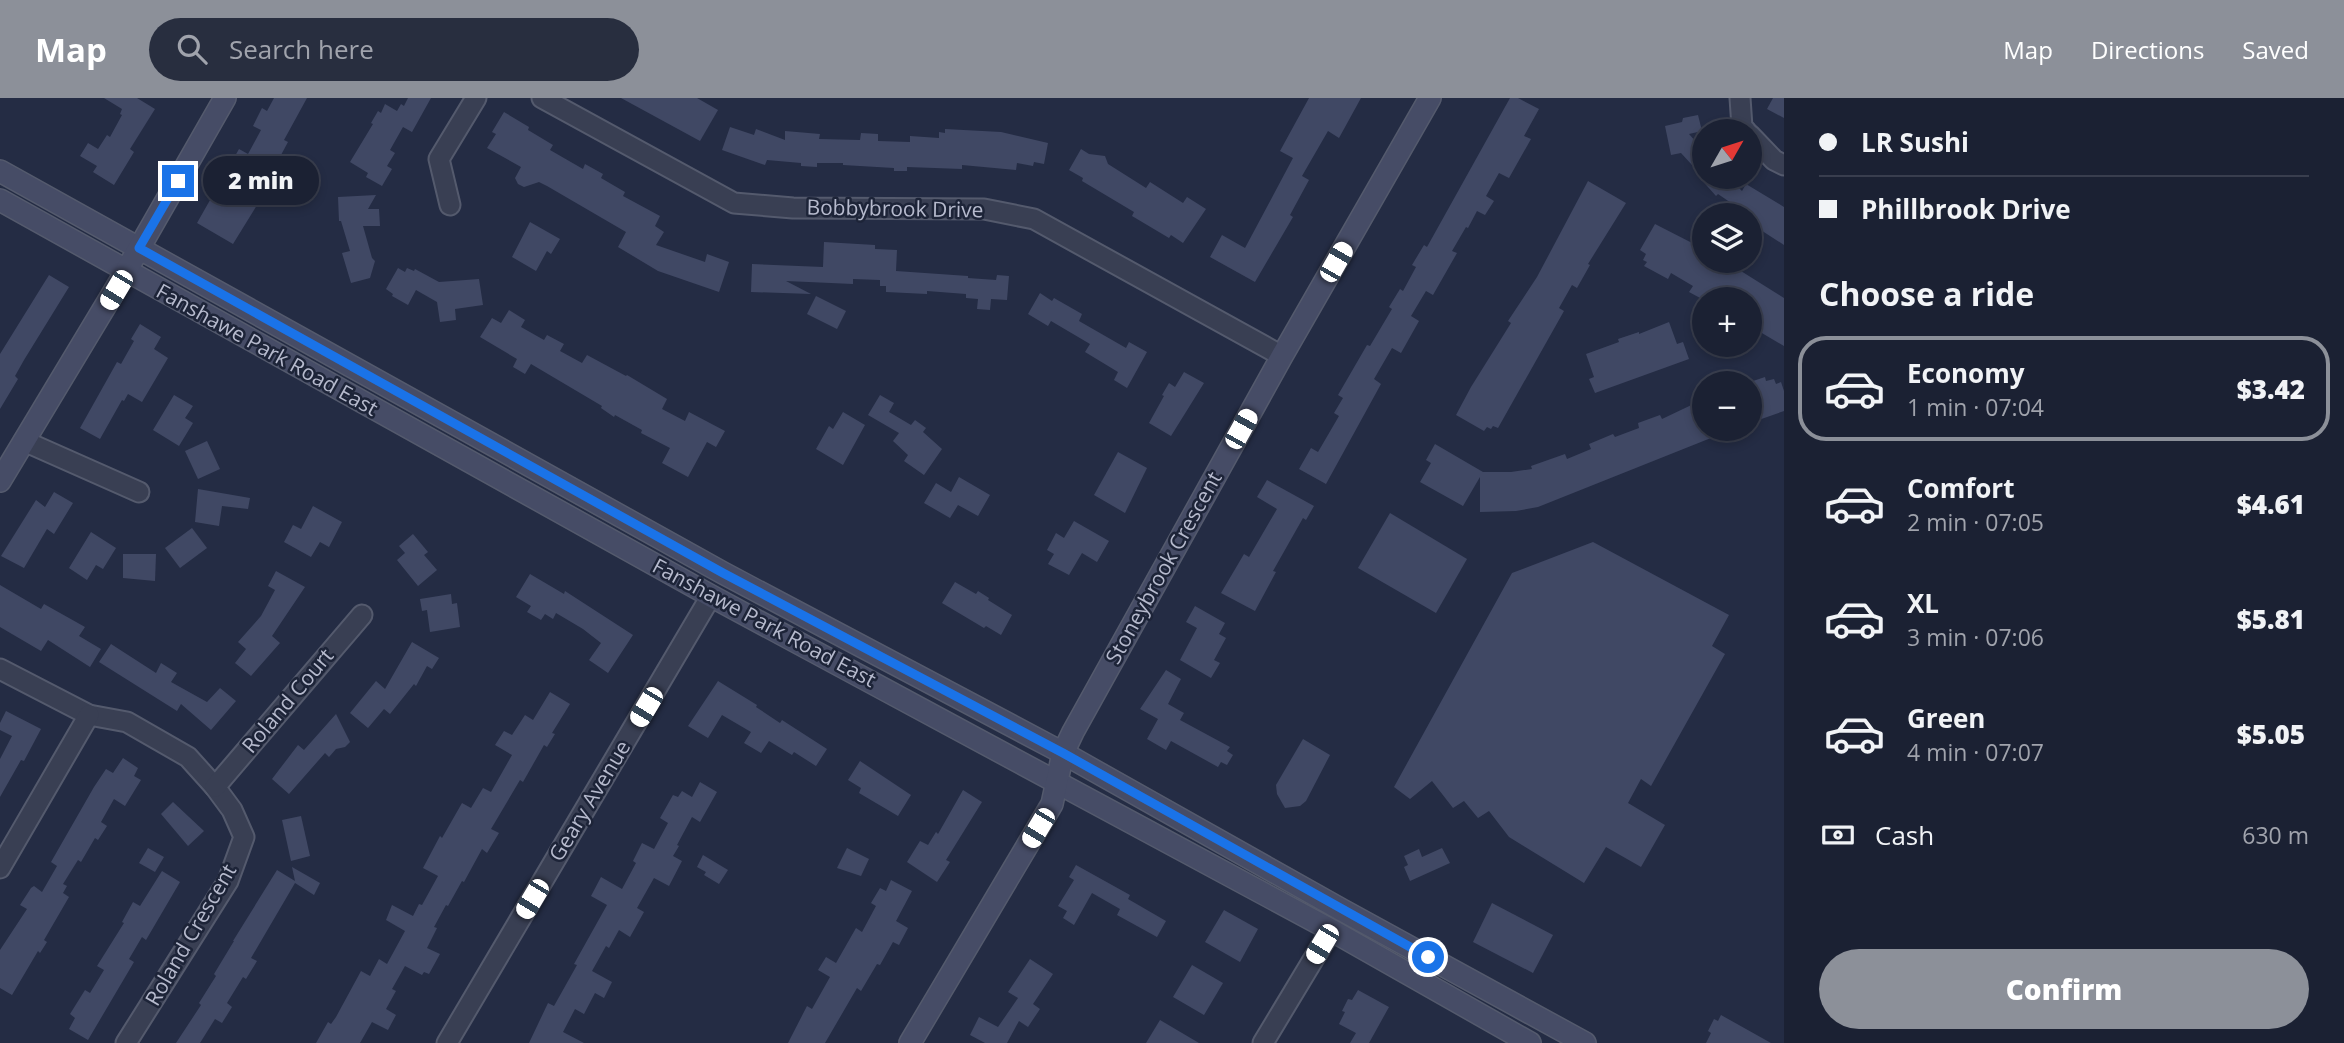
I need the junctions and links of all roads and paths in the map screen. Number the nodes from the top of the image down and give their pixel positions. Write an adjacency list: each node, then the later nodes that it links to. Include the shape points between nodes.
1 (225, 98): 12 (main road)
2 (476, 98): 11 (street, via 439,159)
3 (542, 98): 14 (street, Bobbybrook Drive, via 734,203 793,208 984,209 1034,219)
4 (1430, 98): 14 (main road, Stoneybrook Crescent)
5 (1740, 98): 6 (street)
6 (1741, 119)
7 (1762, 148): 8 (street)
8 (1784, 165)
9 (0, 171): 12 (main road, Fanshawe Park Road East)
10 (0, 200): 13 (main road, Fanshawe Park Road East)
11 (450, 205)
12 (139, 248): 13 (main road); 22 (main road, Fanshawe Park Road East, via 723,573)
13 (126, 271): 15 (main road); 18 (main road, Fanshawe Park Road East)
14 (1282, 356): 22 (main road, Stoneybrook Crescent)
15 (24, 441): 16 (main road); 17 (street)
16 (0, 481)
17 (139, 492)
18 (711, 596): 23 (main road, Fanshawe Park Road East); 28 (street, Geary Avenue)
19 (362, 615): 24 (street, Roland Court)
20 (0, 669): 21 (street, Roland Crescent)
21 (89, 715): 24 (street, Roland Crescent, via 127,722 188,757); 25 (street)
22 (1063, 753): 23 (main road, Stoneybrook Crescent); 32 (main road, Fanshawe Park Road East)
23 (1058, 782): 26 (main road, Fanshawe Park Road East); 29 (main road, Stoneybrook Crescent, via 1052,804)
24 (215, 787): 27 (street, Roland Crescent, via 244,837 228,881)
25 (0, 868)
26 (1331, 930): 30 (street); 31 (main road, Fanshawe Park Road East)
27 (126, 1043)
28 (447, 1043)
29 (911, 1043)
30 (1263, 1043)
31 (1530, 1043)
32 (1585, 1043)

